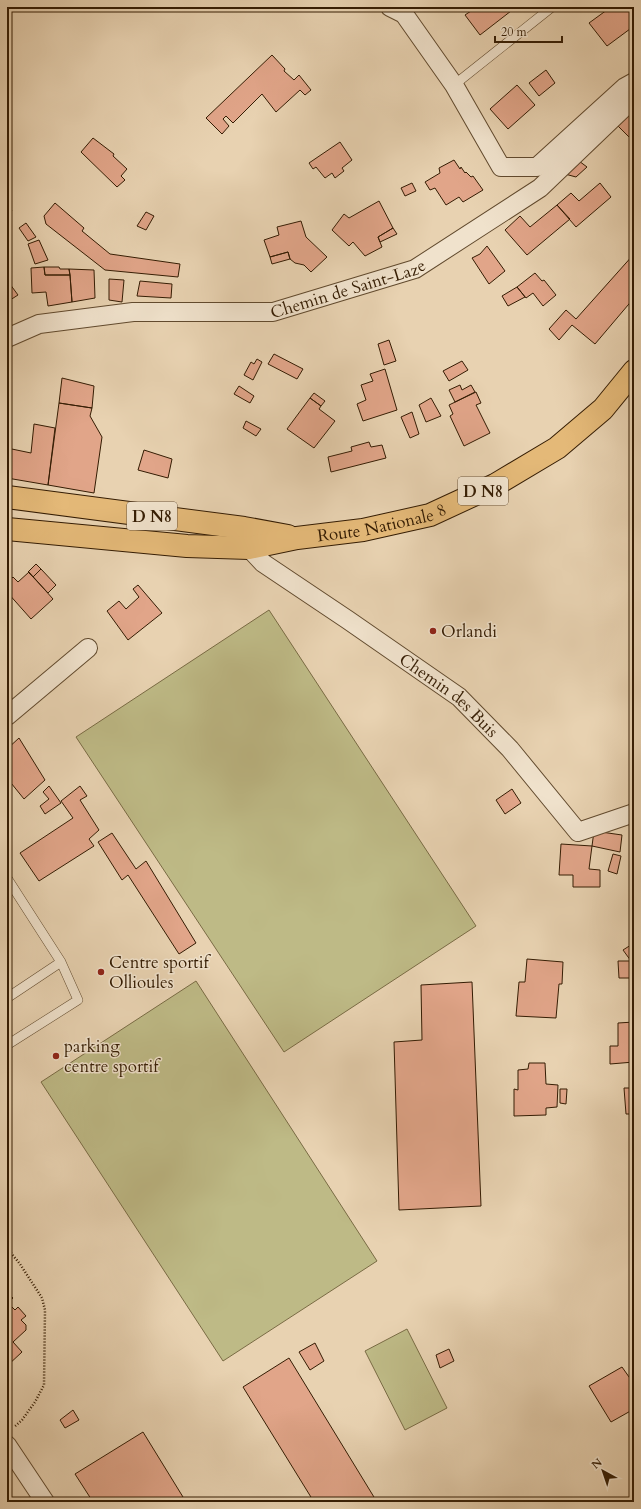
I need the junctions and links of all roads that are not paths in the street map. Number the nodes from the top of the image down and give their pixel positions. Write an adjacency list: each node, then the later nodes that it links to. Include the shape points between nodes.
1 (390, 7): 4 (street, via 404,14)
2 (552, 7): 4 (lane)
3 (634, 82): 4 (street, via 625,86 537,167 501,167)
4 (454, 85)
5 (634, 98): 6 (street, Chemin de Saint-Laze, via 540,188 415,269 273,312 133,312 39,324)
6 (7, 338)
7 (634, 372): 10 (main road, Route Nationale 8 / D N8, via 603,409 557,448 495,485 430,515 363,530)
8 (7, 497): 10 (main road, Route Nationale 8 / D N8, via 244,528)
9 (7, 529): 11 (main road, Route Nationale 8 / D N8, via 187,546)
10 (297, 538): 11 (main road, Route Nationale 8 / D N8)
11 (249, 548): 14 (street, Chemin des Buis, via 263,563 459,697 510,749 578,832)
12 (88, 648): 13 (street)
13 (7, 716)
14 (634, 813)
15 (7, 878): 16 (lane)
16 (61, 962): 17 (lane); 18 (lane, via 78,1000)
17 (7, 998)
18 (7, 1045)
19 (10, 1437): 20 (street)
20 (45, 1502)

